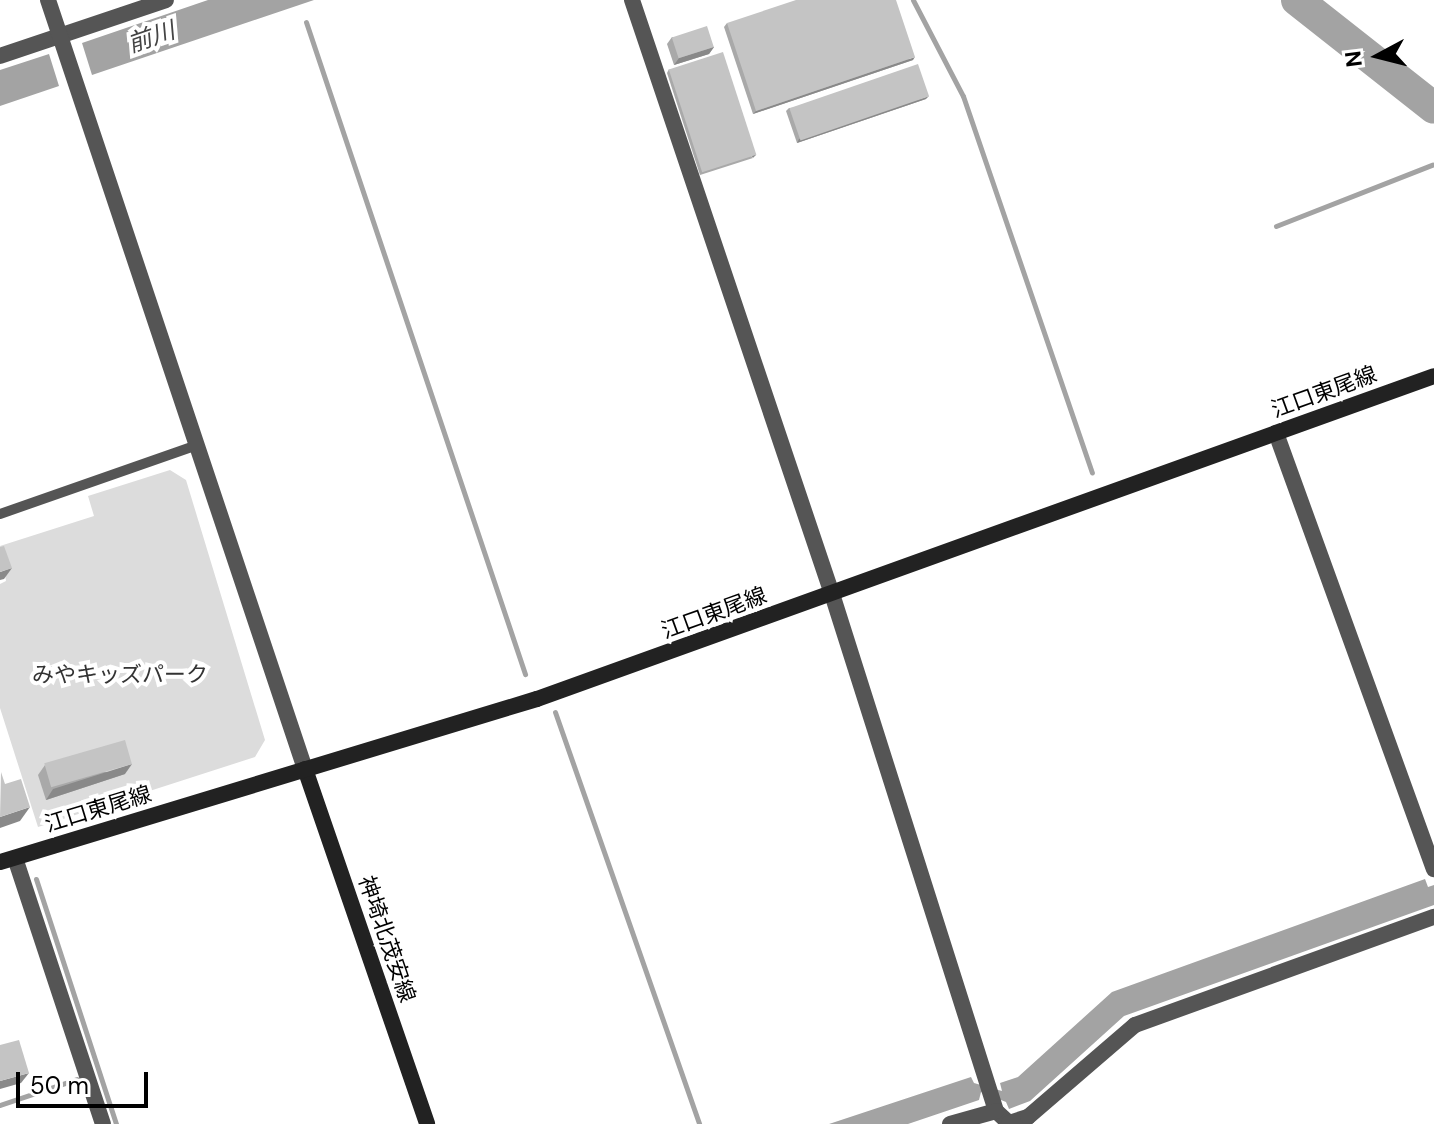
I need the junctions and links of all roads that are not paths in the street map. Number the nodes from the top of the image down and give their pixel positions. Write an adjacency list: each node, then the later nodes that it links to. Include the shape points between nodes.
1 (48, 0): 4 (street)
2 (166, 0): 4 (street)
3 (632, 0): 10 (street)
4 (61, 36): 5 (street); 8 (street)
5 (0, 56)
6 (1434, 376): 7 (main road, 江口東尾線)
7 (1276, 433): 10 (main road, 江口東尾線); 13 (street)
8 (197, 445): 9 (lane); 11 (street)
9 (0, 514)
10 (832, 594): 11 (main road, 江口東尾線, via 537,699); 15 (street)
11 (305, 769): 12 (main road, 江口東尾線); 17 (main road, 神埼北茂安線)
12 (7, 860): 16 (street)
13 (1433, 866)
14 (1434, 917): 19 (street, via 1135,1025 1028,1117)
15 (991, 1098): 18 (street); 19 (street)
16 (103, 1124)
17 (427, 1124)
18 (950, 1124)
19 (1009, 1124)

